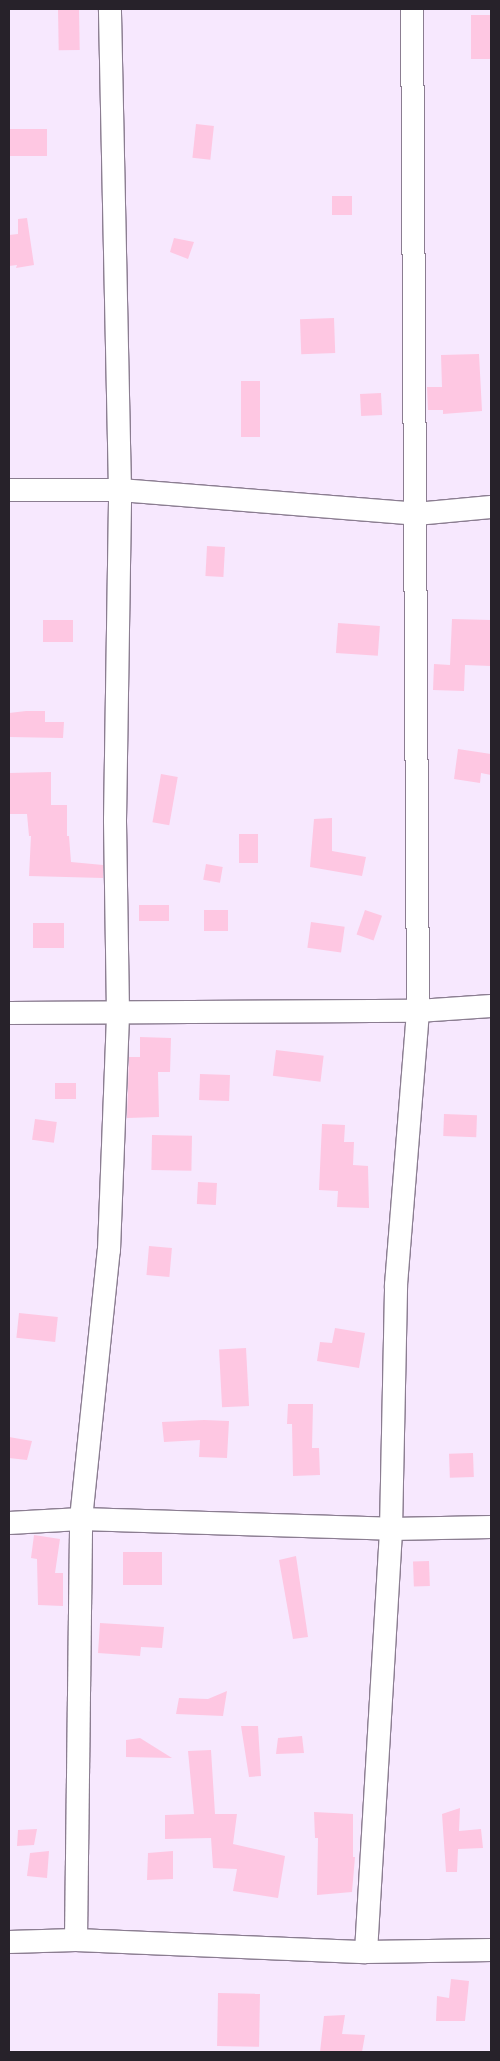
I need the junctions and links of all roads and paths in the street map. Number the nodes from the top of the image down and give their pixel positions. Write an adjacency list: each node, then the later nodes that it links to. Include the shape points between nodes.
1 (110, 9): 4 (street)
2 (412, 9): 6 (street)
3 (9, 490): 4 (street)
4 (120, 490): 6 (street); 10 (street, via 115,820)
5 (491, 507): 6 (street)
6 (416, 514): 8 (street)
7 (491, 1006): 8 (street)
8 (418, 1011): 10 (street); 14 (street, via 396,1294)
9 (9, 1013): 10 (street)
10 (118, 1013): 11 (street, via 109,1250)
11 (81, 1519): 12 (street); 14 (street); 15 (street)
12 (9, 1523)
13 (491, 1527): 14 (street)
14 (391, 1529): 18 (street)
15 (76, 1940): 16 (street); 18 (street)
16 (9, 1942)
17 (491, 1950): 18 (street)
18 (366, 1952)

